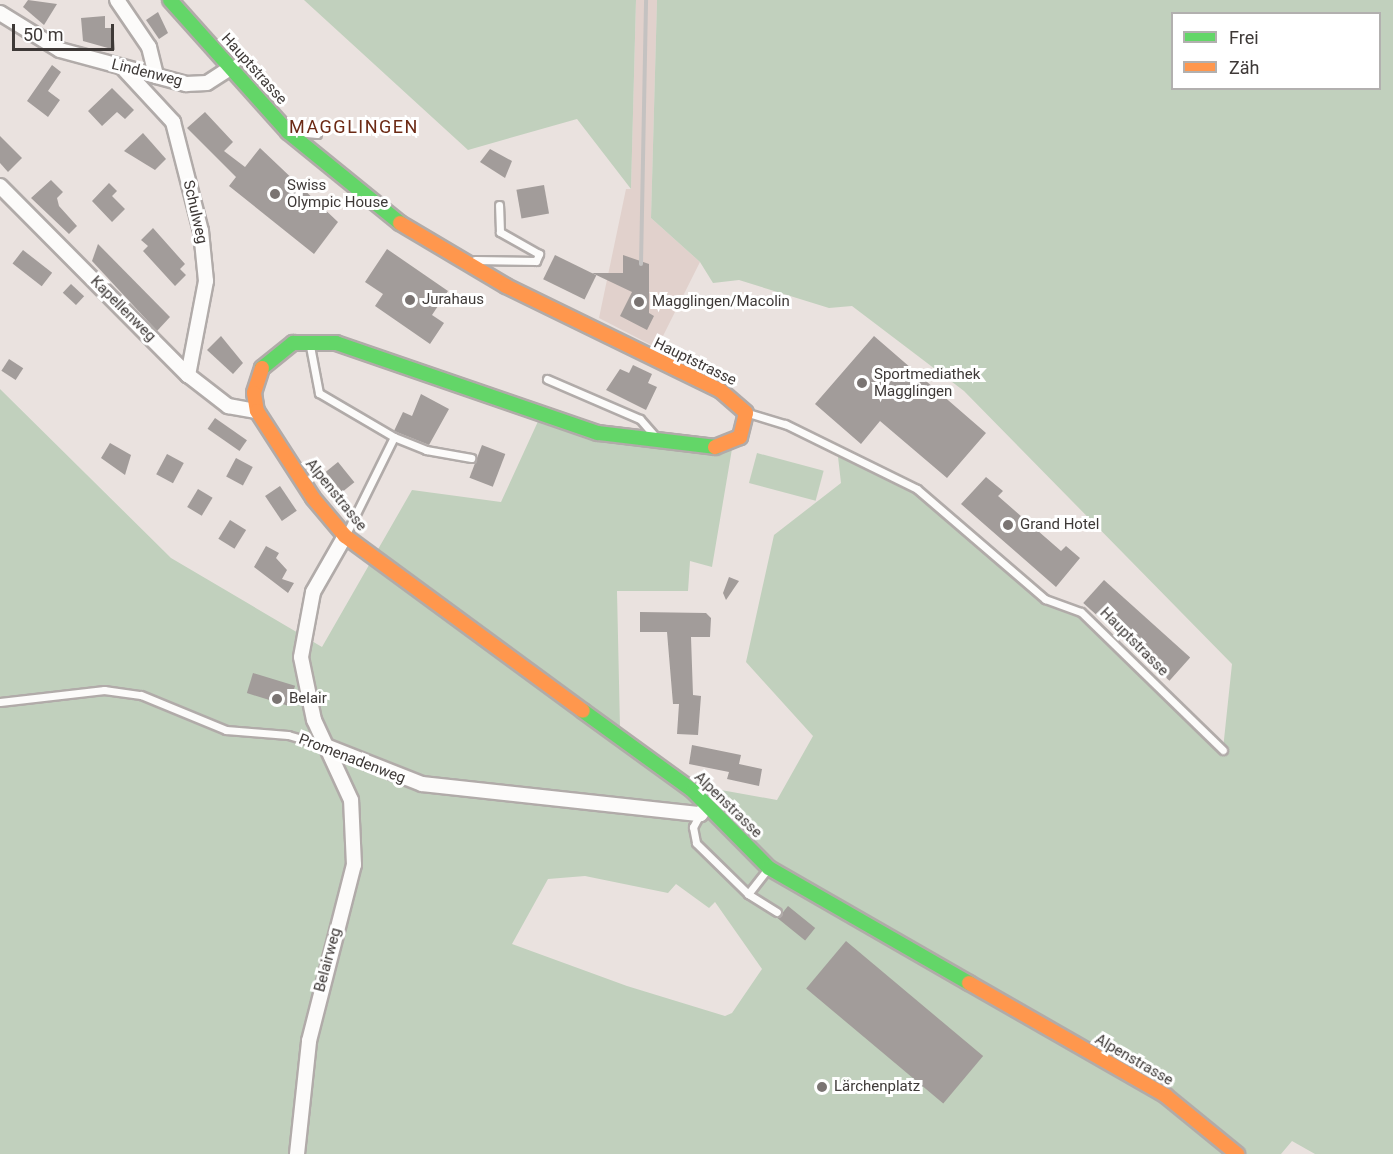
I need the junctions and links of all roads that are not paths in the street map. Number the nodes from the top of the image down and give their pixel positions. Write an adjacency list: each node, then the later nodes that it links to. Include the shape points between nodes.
1 (117, 0): 6 (street, via 149,47)
2 (170, 0): 5 (street, Hauptstrasse)
3 (0, 13): 4 (street, Lindenweg, via 41,41)
4 (123, 68): 6 (street, Lindenweg); 13 (street, Schulweg, via 172,122 201,231 206,281)
5 (230, 68): 6 (street, Lindenweg, via 199,84); 7 (street, Hauptstrasse)
6 (156, 76)
7 (288, 132): 8 (lane); 11 (street, Hauptstrasse, via 400,223)
8 (317, 134)
9 (0, 186): 13 (street, Kapellenweg)
10 (499, 205): 11 (lane, via 500,232 539,254 536,261)
11 (458, 260): 16 (street, Hauptstrasse, via 721,391)
12 (310, 340): 15 (street, via 286,345 264,363 254,393); 17 (lane, via 319,393); 18 (street, via 349,347 562,424)
13 (188, 375): 15 (street, Kapellenweg, via 228,406)
14 (547, 379): 18 (lane, via 640,419)
15 (257, 411): 20 (street, Alpenstrasse, via 313,498)
16 (746, 413): 18 (street, via 740,437 722,448); 23 (lane, Hauptstrasse, via 765,415 917,489 1045,599 1081,612)
17 (394, 437): 19 (lane, via 426,450); 20 (lane)
18 (655, 441)
19 (471, 458)
20 (345, 536): 22 (street, Belairweg, via 317,582 303,630 303,676); 26 (street, Alpenstrasse)
21 (0, 702): 22 (lane, Promenadenweg, via 104,690 141,695 226,730 288,735)
22 (326, 746): 24 (street, Promenadenweg); 25 (street, Belairweg)
23 (1223, 750)
24 (351, 757): 25 (street); 26 (street, Promenadenweg, via 422,784)
25 (339, 770): 31 (street, Belairweg, via 354,821 354,865 309,1041)
26 (704, 810): 27 (street, Alpenstrasse); 28 (lane, via 693,827 696,843)
27 (769, 868): 28 (lane); 30 (street, Alpenstrasse, via 1166,1096)
28 (748, 894): 29 (lane)
29 (777, 912)
30 (1235, 1153)
31 (297, 1154)

